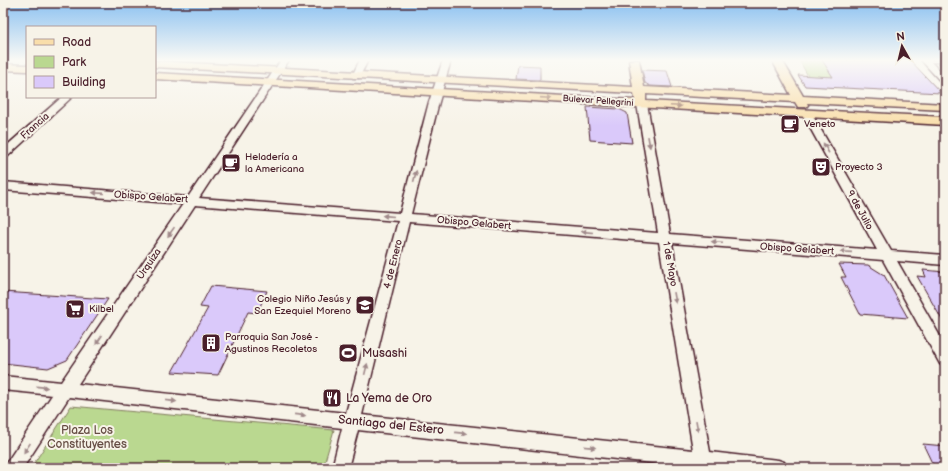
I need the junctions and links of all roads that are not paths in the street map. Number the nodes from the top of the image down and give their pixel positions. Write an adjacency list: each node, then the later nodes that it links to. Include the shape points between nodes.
1 (270, 82): 6 (main road, Bulevar Pellegrini); 15 (street, Urquiza)
2 (406, 82): 6 (main road, Bulevar Pellegrini)
3 (440, 82): 6 (street, 4 de Enero)
4 (638, 82): 7 (main road, 1 de Mayo)
5 (790, 82): 9 (main road, 9 de Julio)
6 (439, 86): 7 (main road, Bulevar Pellegrini); 16 (street, 4 de Enero, one-way to 6)
7 (640, 97): 9 (main road, Bulevar Pellegrini); 11 (main road, Bulevar Pellegrini, one-way to 11); 17 (street, 1 de Mayo, one-way to 17)
8 (65, 98): 13 (street, Francia)
9 (799, 98): 10 (main road, Bulevar Pellegrini); 11 (main road, 9 de Julio)
10 (945, 107)
11 (807, 113): 12 (main road, Bulevar Pellegrini); 18 (street, 9 de Julio, one-way to 11)
12 (945, 121)
13 (3, 155)
14 (3, 186): 15 (street, Obispo Gelabert, one-way to 14)
15 (193, 200): 16 (street, Obispo Gelabert, one-way to 15); 22 (street, Urquiza, one-way to 22)
16 (405, 218): 17 (street, Obispo Gelabert, one-way to 16); 23 (street, 4 de Enero, one-way to 16)
17 (665, 238): 18 (street, Obispo Gelabert, one-way to 17); 24 (street, 1 de Mayo, one-way to 24)
18 (885, 255): 19 (street, Obispo Gelabert); 20 (street, 9 de Julio)
19 (945, 260)
20 (945, 360)
21 (3, 383): 22 (street, Santiago del Estero, one-way to 22)
22 (66, 390): 23 (street, Santiago del Estero, one-way to 23); 25 (street, Urquiza, one-way to 25)
23 (353, 421): 24 (street, Santiago del Estero, one-way to 24); 26 (street, 4 de Enero)
24 (703, 464): 27 (street, Santiago del Estero)
25 (13, 468)
26 (340, 468)
27 (778, 468)

